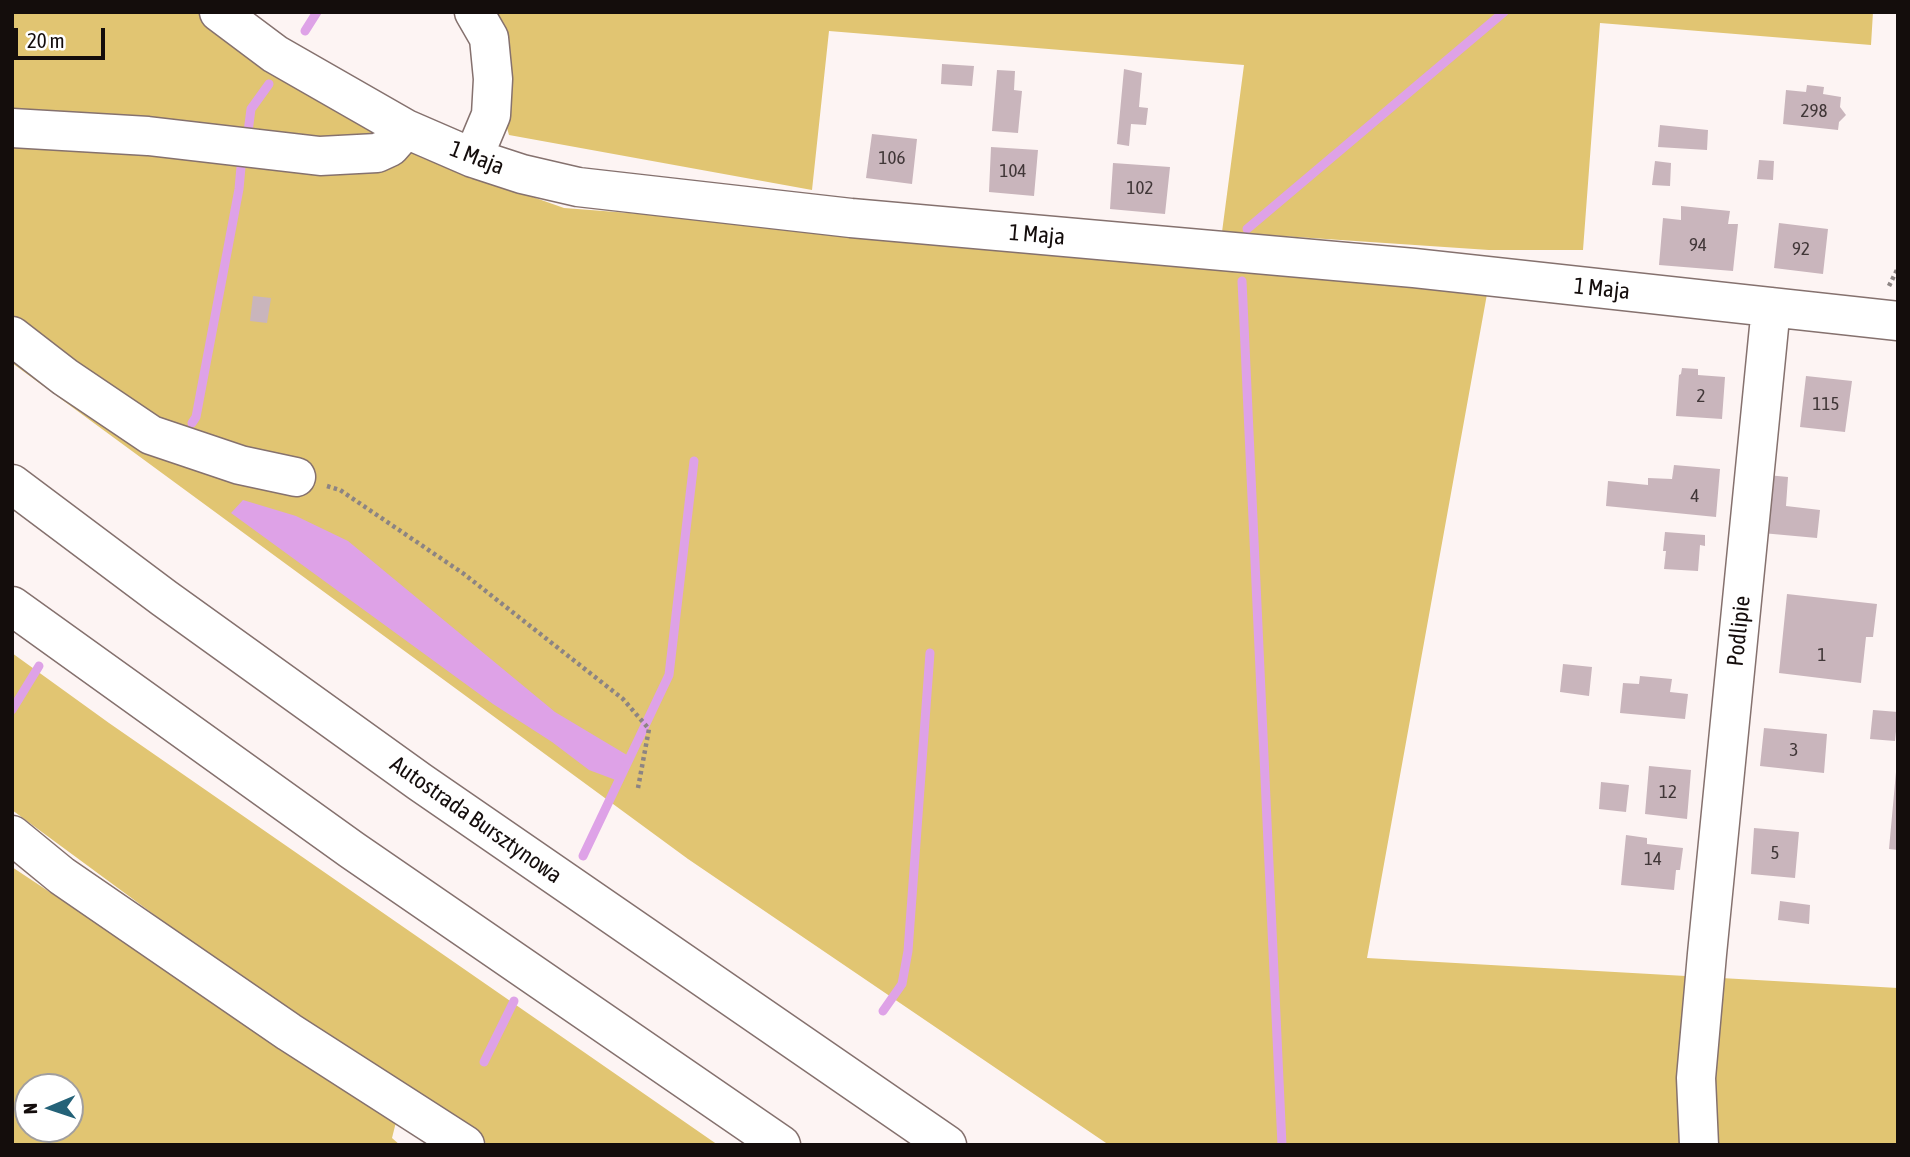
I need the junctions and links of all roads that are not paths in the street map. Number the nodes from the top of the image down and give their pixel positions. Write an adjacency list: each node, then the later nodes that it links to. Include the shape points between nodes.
1 (219, 12): 4 (main road, 1 Maja, via 275,54)
2 (474, 12): 5 (main road, via 489,38 493,79 491,115)
3 (12, 128): 4 (main road, via 148,136 320,156 377,153 390,148)
4 (406, 129): 5 (main road, 1 Maja)
5 (473, 158): 6 (main road, 1 Maja, via 578,187 851,218 1414,268)
6 (1771, 307): 7 (main road, 1 Maja); 16 (main road, Podlipie, via 1696,1078)
7 (1898, 321)
8 (12, 336): 9 (main road, via 150,435 240,465)
9 (296, 477)
10 (12, 484): 15 (main road, Autostrada Bursztynowa, via 409,774)
11 (12, 606): 14 (main road, via 352,850)
12 (12, 835): 13 (main road, via 62,876 289,1032)
13 (465, 1145)
14 (781, 1145)
15 (947, 1145)
16 (1699, 1145)

